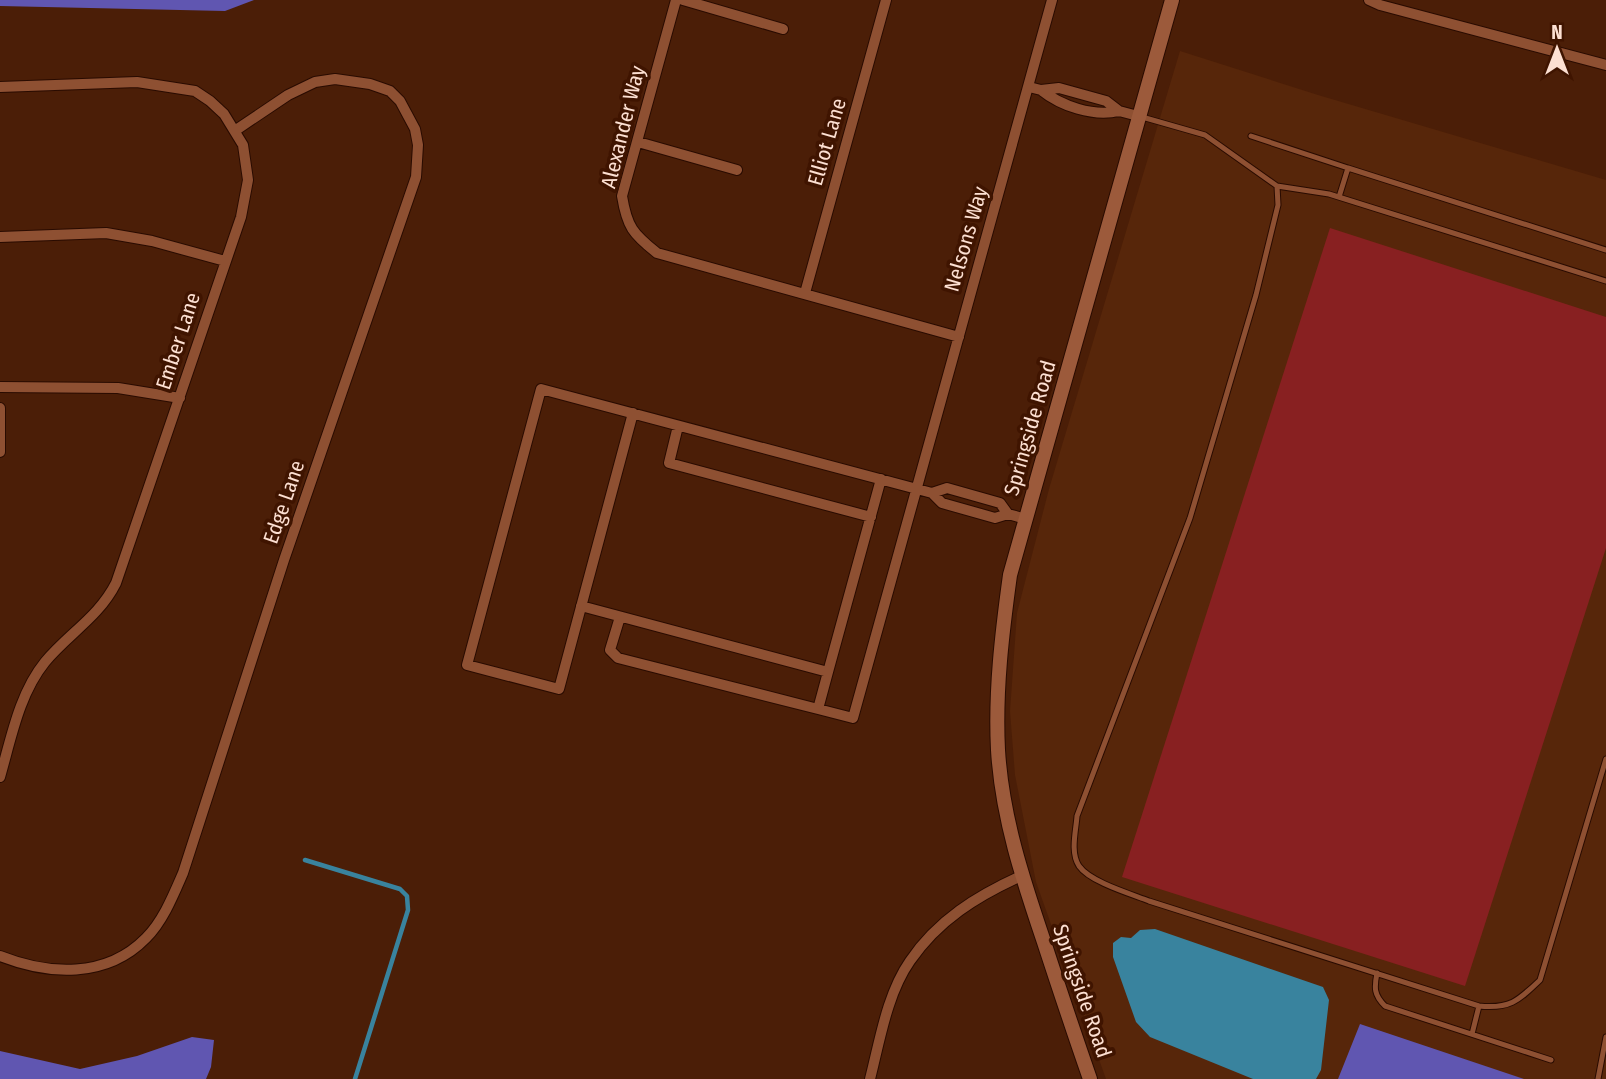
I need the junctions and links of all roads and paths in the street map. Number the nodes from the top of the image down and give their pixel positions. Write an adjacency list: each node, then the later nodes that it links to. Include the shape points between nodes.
1 (676, 0): 14 (street, Alexander Way)
2 (683, 0): 7 (street)
3 (887, 0): 23 (street, Elliot Lane)
4 (1052, 0): 10 (street, Nelsons Way)
5 (1172, 0): 11 (main road, Springside Road)
6 (1368, 0): 8 (street)
7 (783, 29)
8 (1606, 65)
9 (0, 87): 12 (street, Ember Lane, via 137,82 195,91)
10 (1029, 87): 11 (street, via 1059,88 1107,101 1119,111); 24 (street, Nelsons Way)
11 (1139, 117): 17 (lane, via 1205,135); 34 (main road, Springside Road)
12 (236, 130): 21 (street, Ember Lane, via 248,180); 42 (street, Edge Lane, via 315,82 335,79 370,84 390,91 415,129 416,177 172,899 146,939 99,965 54,970)
13 (1251, 136): 15 (lane)
14 (638, 142): 16 (street); 23 (street, Alexander Way, via 622,196 626,219 640,239 657,253)
15 (1348, 168): 18 (lane); 20 (lane)
16 (737, 170)
17 (1277, 186): 18 (lane); 43 (lane, via 1278,205 1256,295 1190,518 1077,816 1074,845 1079,866 1100,882)
18 (1339, 197): 22 (lane)
19 (0, 237): 21 (street, via 106,233)
20 (1606, 250)
21 (225, 261): 26 (street, Ember Lane)
22 (1606, 281)
23 (805, 293): 24 (street)
24 (959, 337): 32 (street, Nelsons Way)
25 (0, 387): 26 (street, via 118,388)
26 (180, 398): 40 (street, Ember Lane, via 108,600 43,665 18,716)
27 (0, 408): 30 (street)
28 (633, 413): 29 (street); 35 (street); 35 (street, via 541,389 467,664 559,689)
29 (678, 426): 31 (street); 33 (street, via 669,463)
30 (0, 452)
31 (881, 480): 32 (street); 33 (street)
32 (916, 489): 34 (street, via 932,493 947,488 1000,503 1008,514); 38 (street, Nelsons Way, via 853,718)
33 (871, 517): 37 (street)
34 (1026, 519): 41 (main road, Springside Road, via 1010,575 997,692 998,753)
35 (581, 606): 36 (street)
36 (620, 617): 37 (street); 38 (street, via 610,650 618,657)
37 (828, 671): 38 (street)
38 (818, 709)
39 (1606, 759): 44 (lane, via 1540,980 1518,1001 1496,1008)
40 (0, 777)
41 (1021, 876): 48 (street, via 960,908 909,962 887,1013); 49 (main road, Springside Road)
42 (0, 956)
43 (1377, 973): 44 (lane); 45 (lane, via 1374,988 1385,1006)
44 (1479, 1006): 45 (lane)
45 (1472, 1034): 47 (lane)
46 (1606, 1037): 50 (lane)
47 (1551, 1060)
48 (870, 1079)
49 (1090, 1079)
50 (1598, 1079)

